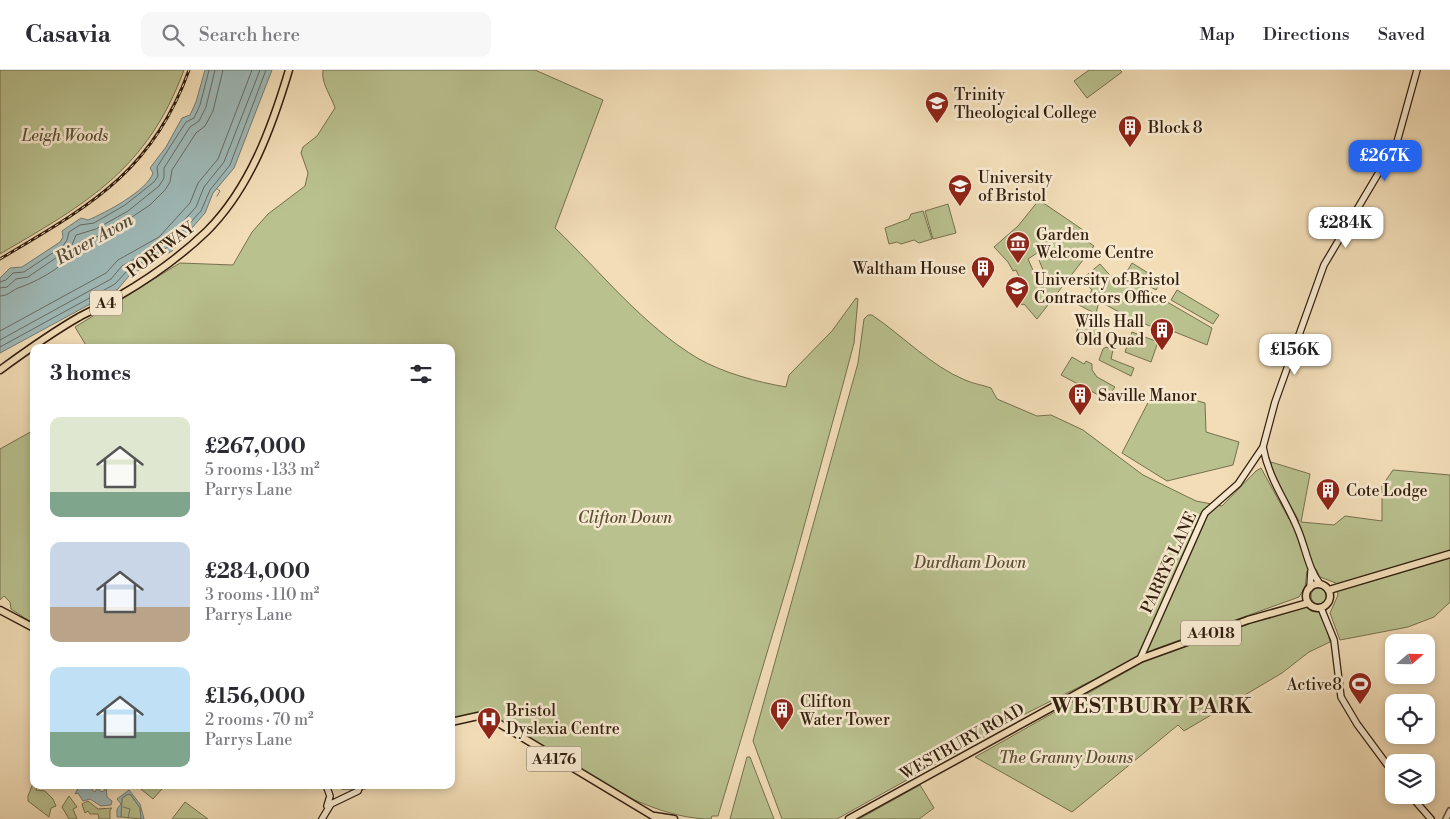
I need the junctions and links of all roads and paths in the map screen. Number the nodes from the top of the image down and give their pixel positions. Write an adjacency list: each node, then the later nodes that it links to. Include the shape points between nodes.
1 (288, 70): 3 (main road, PORTWAY / A4, via 267,134 251,169 207,230 175,259 144,280)
2 (1417, 70): 6 (main road, PARRYS LANE, via 1396,140 1324,265 1305,311)
3 (36, 344)
4 (30, 348): 5 (main road, PORTWAY / A4)
5 (0, 370)
6 (1263, 447): 8 (main road, via 1273,482 1298,530); 16 (main road, PARRYS LANE, via 1238,484 1205,512)
7 (1450, 554): 11 (main road)
8 (1311, 571): 9 (main road); 10 (main road)
9 (1320, 584): 10 (main road); 11 (main road)
10 (1310, 588): 12 (main road)
11 (1330, 592): 13 (main road, via 1329,602)
12 (1307, 600): 13 (main road, via 1313,607); 17 (main road, WESTBURY ROAD / A4018)
13 (1323, 607): 20 (main road, via 1334,644 1341,697)
14 (0, 610): 15 (main road)
15 (30, 626)
16 (1144, 648): 17 (main road); 18 (main road, PARRYS LANE)
17 (1147, 656): 18 (main road, WESTBURY ROAD / A4018)
18 (1140, 659): 29 (main road, WESTBURY ROAD / A4018)
19 (455, 721): 26 (main road, A4176, via 478,716 490,718)
20 (1385, 761)
21 (327, 789): 24 (main road, via 330,796)
22 (360, 789): 24 (main road)
23 (1418, 804): 30 (main road)
24 (326, 810): 27 (main road)
25 (1450, 811): 31 (street)
26 (657, 818): 28 (main road, A4176)
27 (322, 819)
28 (674, 819)
29 (849, 819)
30 (1430, 819)
31 (1446, 819)

